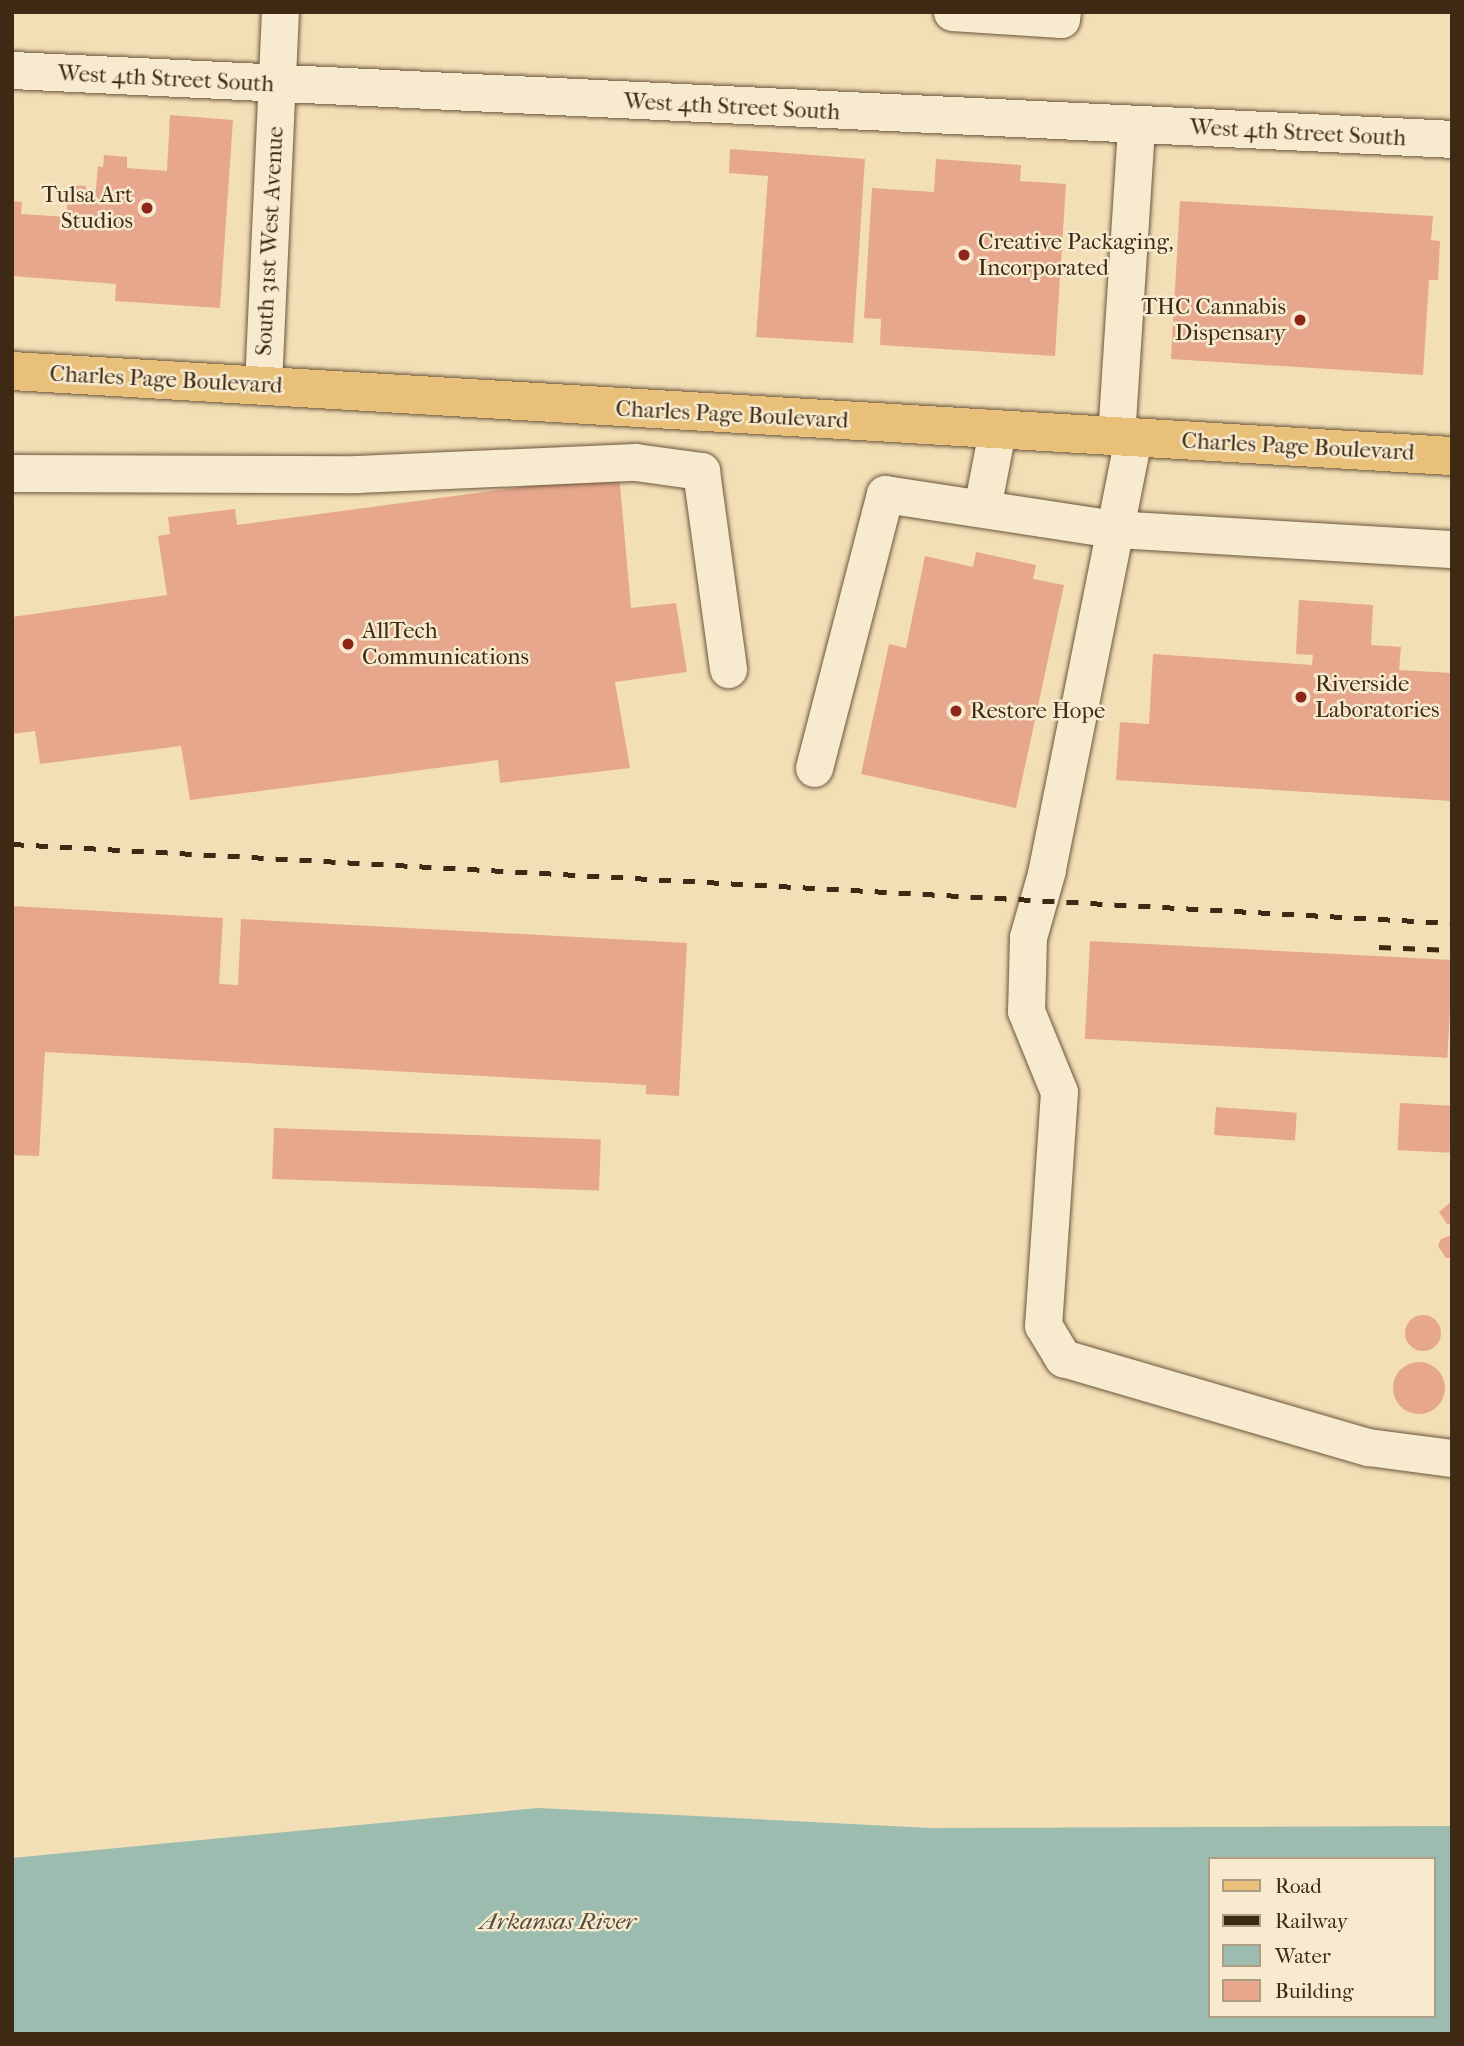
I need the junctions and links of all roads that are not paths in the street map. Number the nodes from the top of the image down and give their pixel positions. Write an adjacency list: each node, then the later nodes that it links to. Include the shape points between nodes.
1 (280, 12): 5 (street, South 31st West Avenue)
2 (952, 12): 3 (street, via 1061,19)
3 (1062, 12)
4 (12, 70): 5 (street, West 4th Street South)
5 (278, 86): 6 (street, West 4th Street South); 9 (street, South 31st West Avenue)
6 (1136, 125): 7 (street, West 4th Street South); 11 (street)
7 (1452, 139)
8 (12, 371): 9 (main road, Charles Page Boulevard)
9 (262, 385): 10 (main road, Charles Page Boulevard)
10 (997, 430): 11 (main road, Charles Page Boulevard); 14 (street)
11 (1125, 438): 12 (main road, Charles Page Boulevard); 15 (street)
12 (1452, 456)
13 (12, 473): 17 (street, via 357,474 635,462 701,471)
14 (982, 508): 15 (street); 18 (street, via 885,494)
15 (1114, 529): 16 (street); 19 (street, via 1047,870 1028,937 1026,1011 1059,1092 1043,1325 1063,1358 1368,1447)
16 (1452, 549)
17 (728, 669)
18 (814, 768)
19 (1452, 1458)

